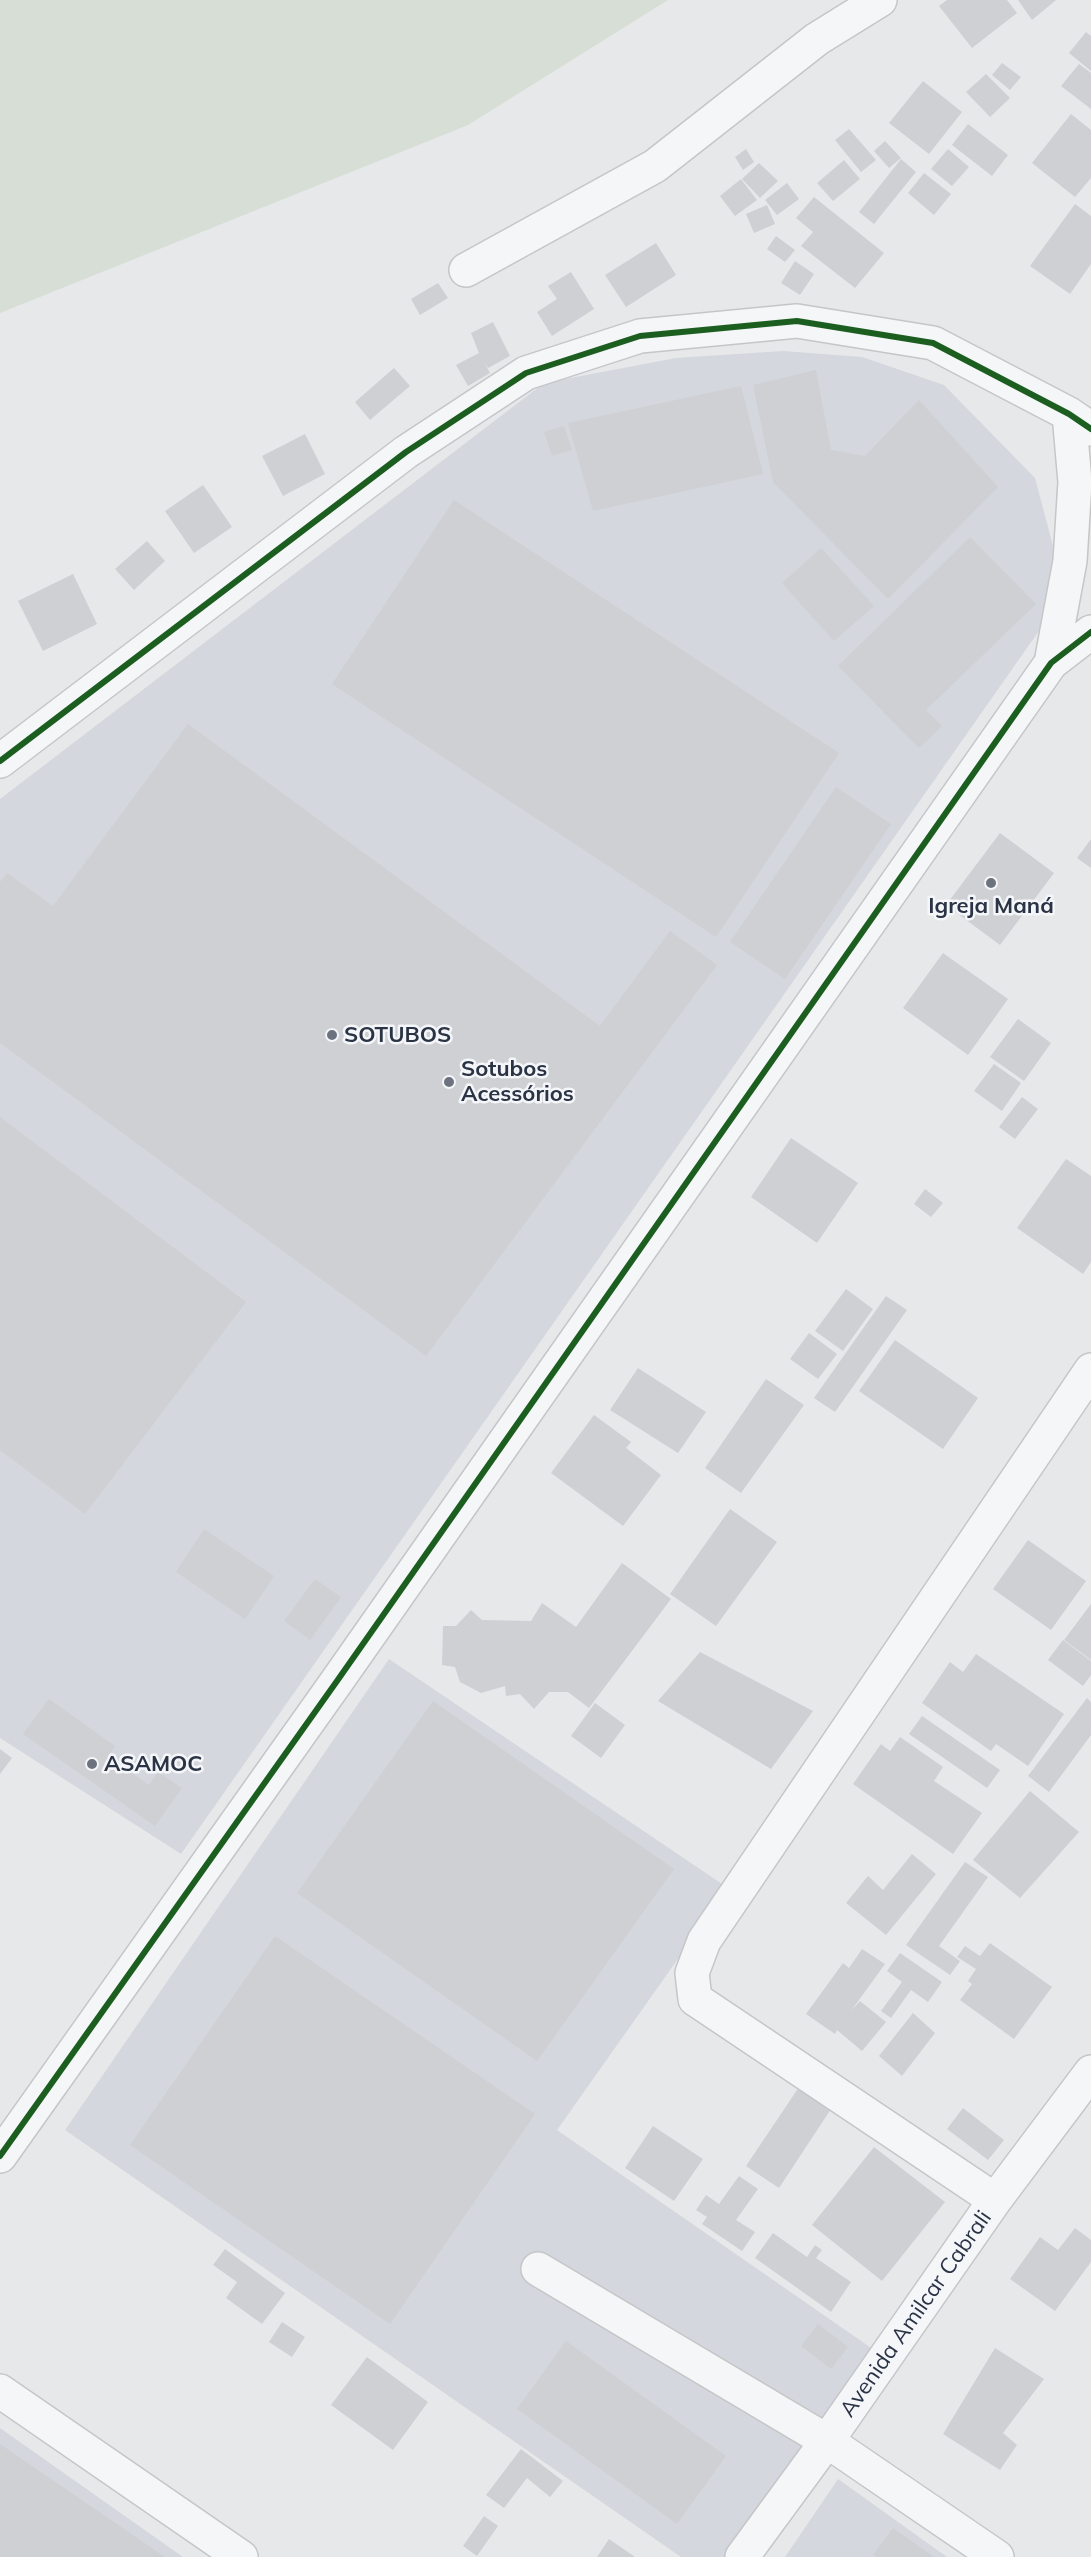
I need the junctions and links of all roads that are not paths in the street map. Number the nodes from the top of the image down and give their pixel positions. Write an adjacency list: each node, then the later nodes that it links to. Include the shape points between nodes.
1 (880, 0): 2 (street, via 817,39 655,166)
2 (466, 270)
3 (1080, 422): 5 (street, via 1070,561); 6 (street, via 933,343 796,321 640,336 526,373 406,452)
4 (1091, 633): 5 (street)
5 (1051, 663): 10 (street)
6 (4, 749)
7 (1091, 1371): 11 (street, via 704,1941 692,1973 695,1999)
8 (1091, 2072): 9 (street, Avenida Amilcar Cabrali)
9 (1080, 2111): 11 (street, Avenida Amilcar Cabrali)
10 (0, 2156)
11 (995, 2200): 14 (street, Avenida Amilcar Cabrali)
12 (538, 2269): 14 (street)
13 (0, 2391): 16 (street)
14 (827, 2441): 15 (street, Avenida Amilcar Cabrali); 17 (street)
15 (749, 2554)
16 (241, 2557)
17 (997, 2557)

